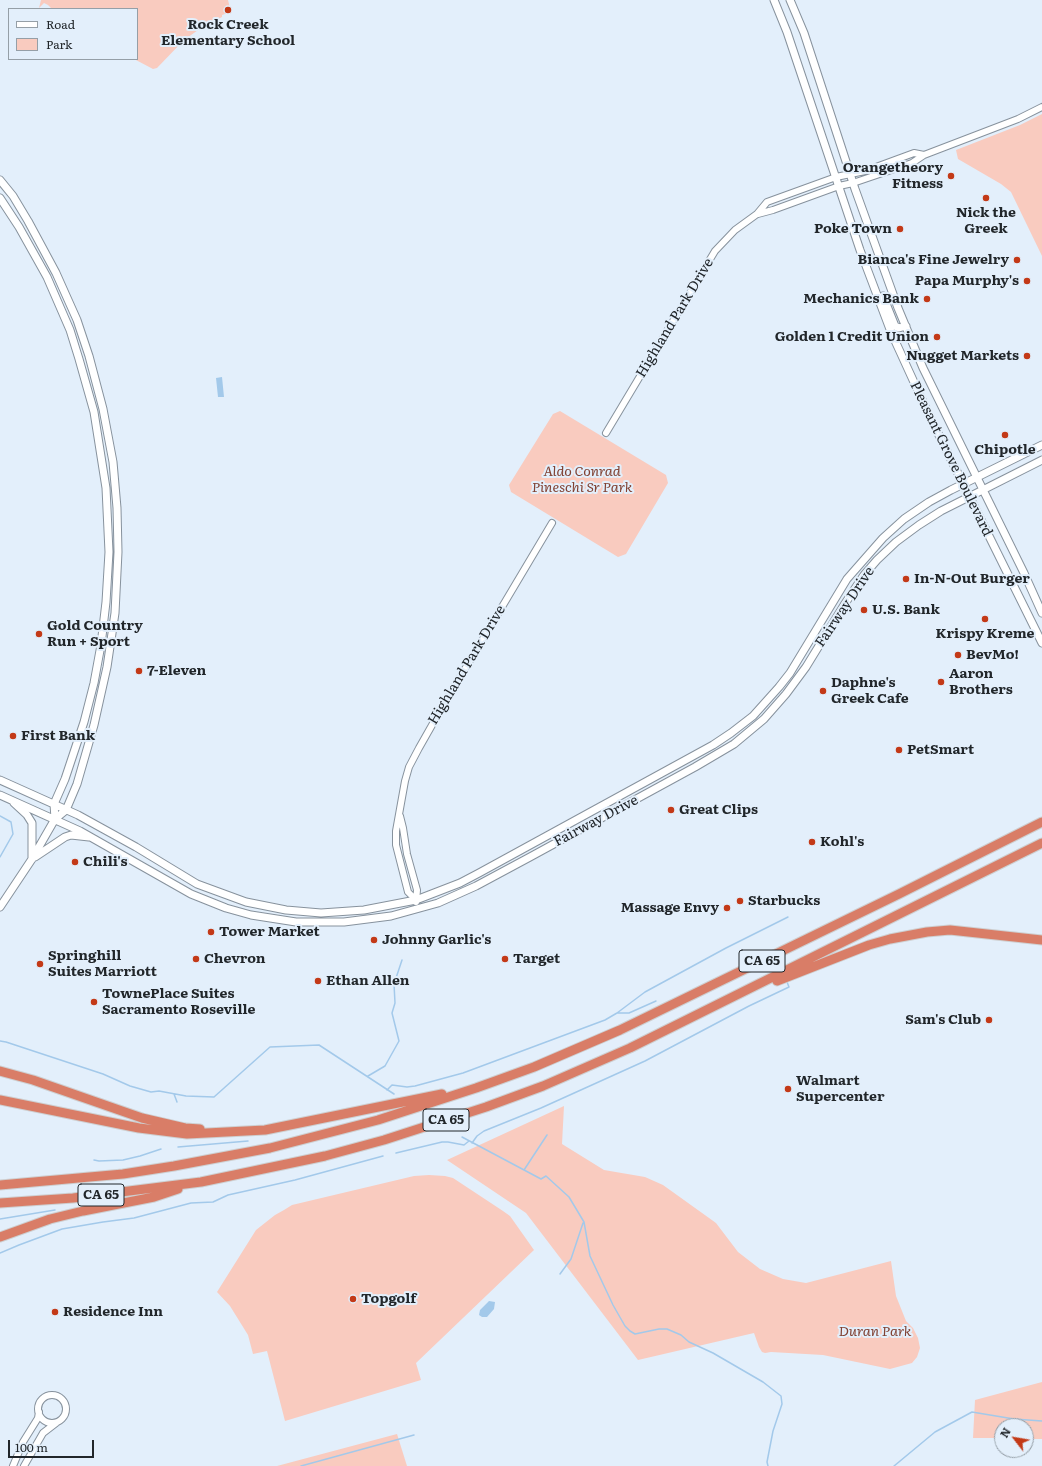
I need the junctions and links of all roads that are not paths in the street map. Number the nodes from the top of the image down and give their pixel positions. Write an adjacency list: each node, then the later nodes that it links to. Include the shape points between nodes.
1 (774, 0): 6 (main road, Pleasant Grove Boulevard)
2 (790, 0): 5 (main road, Pleasant Grove Boulevard, via 804,33)
3 (1042, 107): 4 (street, Highland Park Drive, via 1018,119)
4 (924, 155): 5 (street, Highland Park Drive, via 914,153); 8 (street, Highland Park Drive, via 912,163)
5 (850, 175): 6 (street, Highland Park Drive); 8 (main road, Pleasant Grove Boulevard)
6 (836, 177): 9 (main road, Pleasant Grove Boulevard); 11 (street, Highland Park Drive, via 767,202)
7 (0, 180): 14 (main road, via 13,196 43,247)
8 (853, 183): 9 (street, Highland Park Drive); 13 (main road, Pleasant Grove Boulevard)
9 (839, 186): 11 (street, Highland Park Drive); 12 (main road, Pleasant Grove Boulevard)
10 (0, 198): 15 (main road, via 47,277)
11 (757, 214): 16 (street, Highland Park Drive, via 735,230 715,251)
12 (874, 285): 13 (main road, via 879,286 895,326); 20 (main road, Pleasant Grove Boulevard, via 901,355)
13 (906, 326): 19 (main road, Pleasant Grove Boulevard, via 923,368)
14 (79, 327): 15 (main road); 30 (main road, via 96,380 109,438 117,508 118,566 113,631 104,685 83,768)
15 (70, 330): 29 (main road, via 86,382 99,439 107,509 108,573 103,629 94,683 75,750)
16 (606, 433)
17 (1042, 445): 19 (main road, Fairway Drive)
18 (1042, 460): 21 (main road, Fairway Drive)
19 (977, 478): 20 (main road, Fairway Drive); 21 (main road, Pleasant Grove Boulevard)
20 (963, 484): 22 (main road, Pleasant Grove Boulevard); 31 (main road, Fairway Drive, via 904,519 874,547 847,579 785,680 752,716 713,745)
21 (983, 490): 22 (main road, Fairway Drive); 24 (main road, Pleasant Grove Boulevard)
22 (969, 497): 25 (main road, Pleasant Grove Boulevard); 37 (main road, Fairway Drive, via 919,525 877,560 854,589 797,680 771,711 746,735 695,767)
23 (552, 523): 38 (street, Highland Park Drive, via 409,767 396,831 398,856 408,892)
24 (1042, 613)
25 (1042, 643)
26 (0, 780): 29 (main road, Fairway Drive)
27 (0, 794): 28 (main road)
28 (8, 798): 32 (main road, Fairway Drive); 36 (main road, via 32,821)
29 (54, 804): 30 (main road, Fairway Drive); 32 (main road)
30 (66, 810): 32 (main road); 38 (main road, Fairway Drive, via 136,847 189,880 217,893 254,905 321,913 364,910)
31 (591, 812): 37 (main road, via 573,827 527,853); 38 (main road, Fairway Drive, via 460,883)
32 (55, 819): 34 (main road, Fairway Drive); 36 (main road)
33 (1042, 822): 44 (highway, CA 65, via 620,1030 534,1067)
34 (91, 838): 36 (main road, via 65,837); 40 (main road, Fairway Drive, via 191,894 251,915 296,922 327,923 372,919)
35 (1042, 843): 42 (highway, CA 65)
36 (32, 859): 39 (main road)
37 (522, 861): 40 (main road, Fairway Drive, via 451,898)
38 (416, 900): 40 (street, Highland Park Drive)
39 (0, 907)
40 (418, 909)
41 (1042, 940): 42 (highway, via 950,930 890,939 790,976)
42 (680, 1024): 47 (highway, CA 65, via 589,1067 486,1107 325,1156)
43 (0, 1071): 46 (highway, via 142,1118)
44 (476, 1088): 46 (highway, via 265,1130); 48 (highway, CA 65, via 378,1120 270,1148 123,1174)
45 (0, 1100): 46 (highway, via 162,1132)
46 (217, 1132)
47 (201, 1182): 49 (highway, CA 65); 50 (highway, via 154,1197 50,1219)
48 (0, 1185)
49 (0, 1204)
50 (0, 1237)
51 (38, 1412): 52 (street, via 45,1421); 52 (street, via 40,1401 46,1396 60,1397 67,1409 62,1419); 53 (street, via 38,1418 23,1442)
52 (56, 1423): 54 (street, via 43,1432)
53 (13, 1466)
54 (24, 1466)

